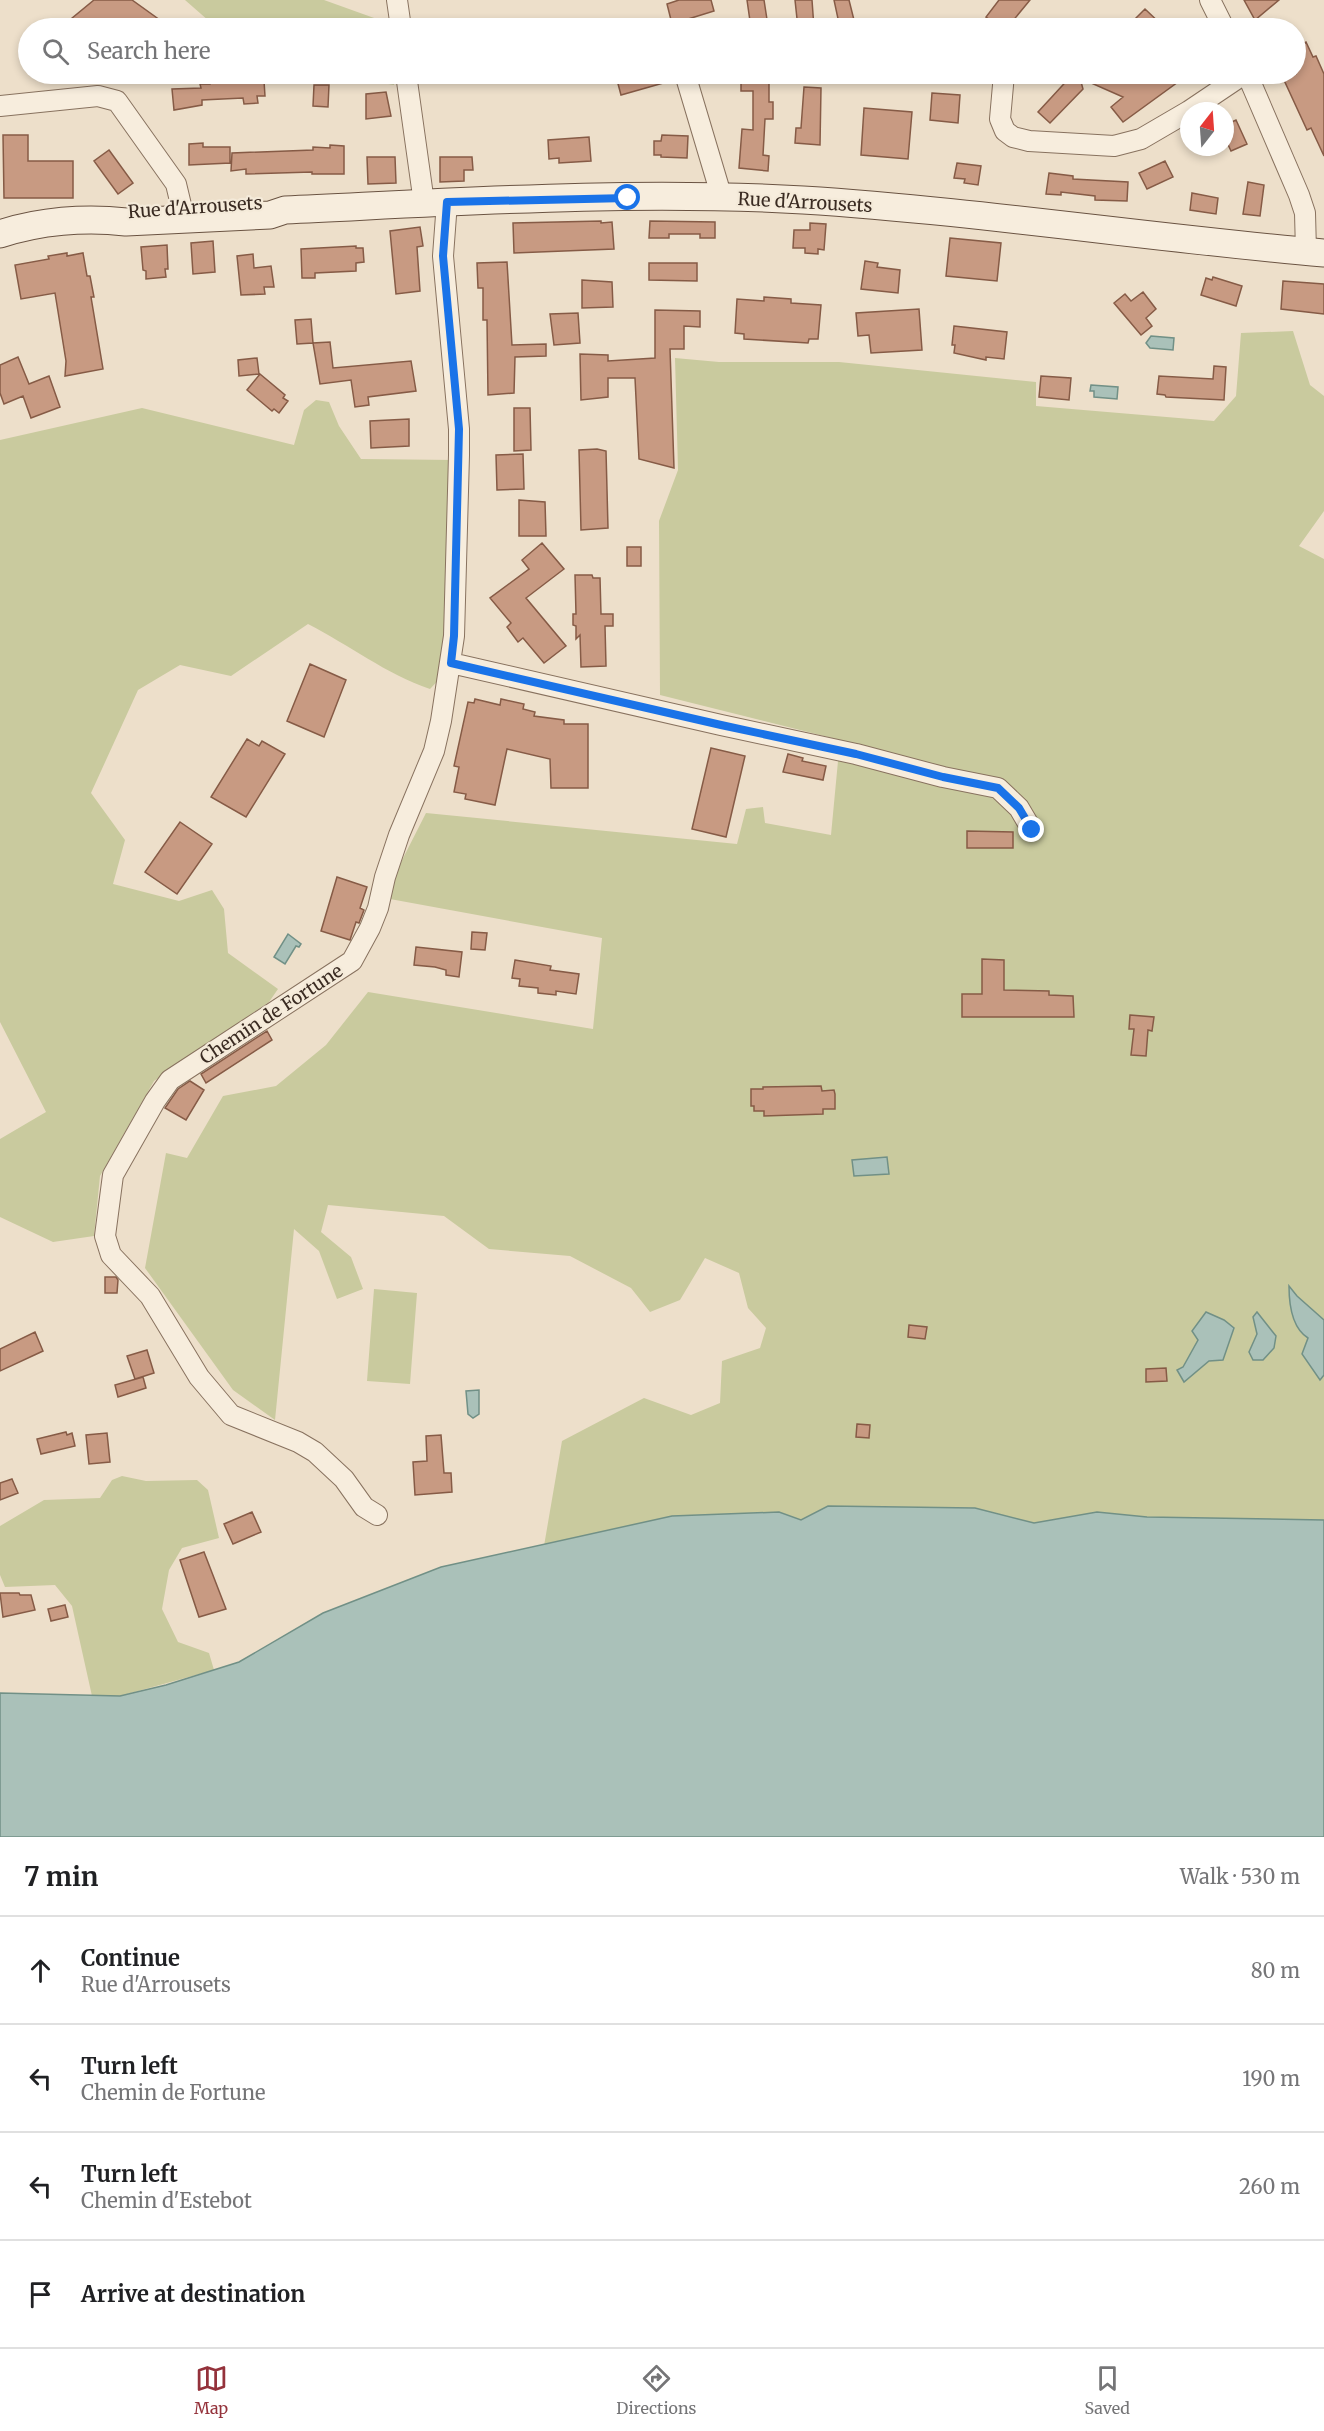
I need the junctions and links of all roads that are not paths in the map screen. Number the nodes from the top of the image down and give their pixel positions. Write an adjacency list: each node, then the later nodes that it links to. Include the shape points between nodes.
1 (397, 0): 3 (street)
2 (1210, 0): 4 (street)
3 (399, 18)
4 (1219, 18)
5 (408, 84): 14 (street, Chemin de Fortune)
6 (688, 84): 13 (street)
7 (1003, 84): 12 (street, via 1000,118 1005,130 1013,137 1029,141 1114,146 1141,139)
8 (1230, 84): 10 (street)
9 (1249, 84): 19 (street, via 1299,195)
10 (1203, 102)
11 (0, 106): 15 (street, via 98,96 117,101 176,184)
12 (1180, 116)
13 (722, 198): 14 (main road, Rue d'Arrousets); 19 (main road, Rue d'Arrousets, via 869,205)
14 (436, 202): 16 (main road, Rue d'Arrousets); 20 (street, Chemin de Fortune, via 459,429)
15 (181, 205): 16 (main road, Rue d'Arrousets, via 272,202); 17 (main road, Rue d'Arrousets, via 127,209)
16 (285, 210): 17 (main road, Rue d'Arrousets, via 270,215 126,222)
17 (105, 219): 18 (main road, Rue d'Arrousets, via 48,223)
18 (0, 234)
19 (1315, 252)
20 (451, 663): 21 (street, via 998,788 1019,808); 22 (street, Chemin de Fortune, via 434,751 399,835 378,908 352,961 170,1080 113,1175 105,1236 111,1255 150,1296 199,1377 231,1415 315,1452 344,1479 364,1507)
21 (1032, 830)
22 (377, 1515)

